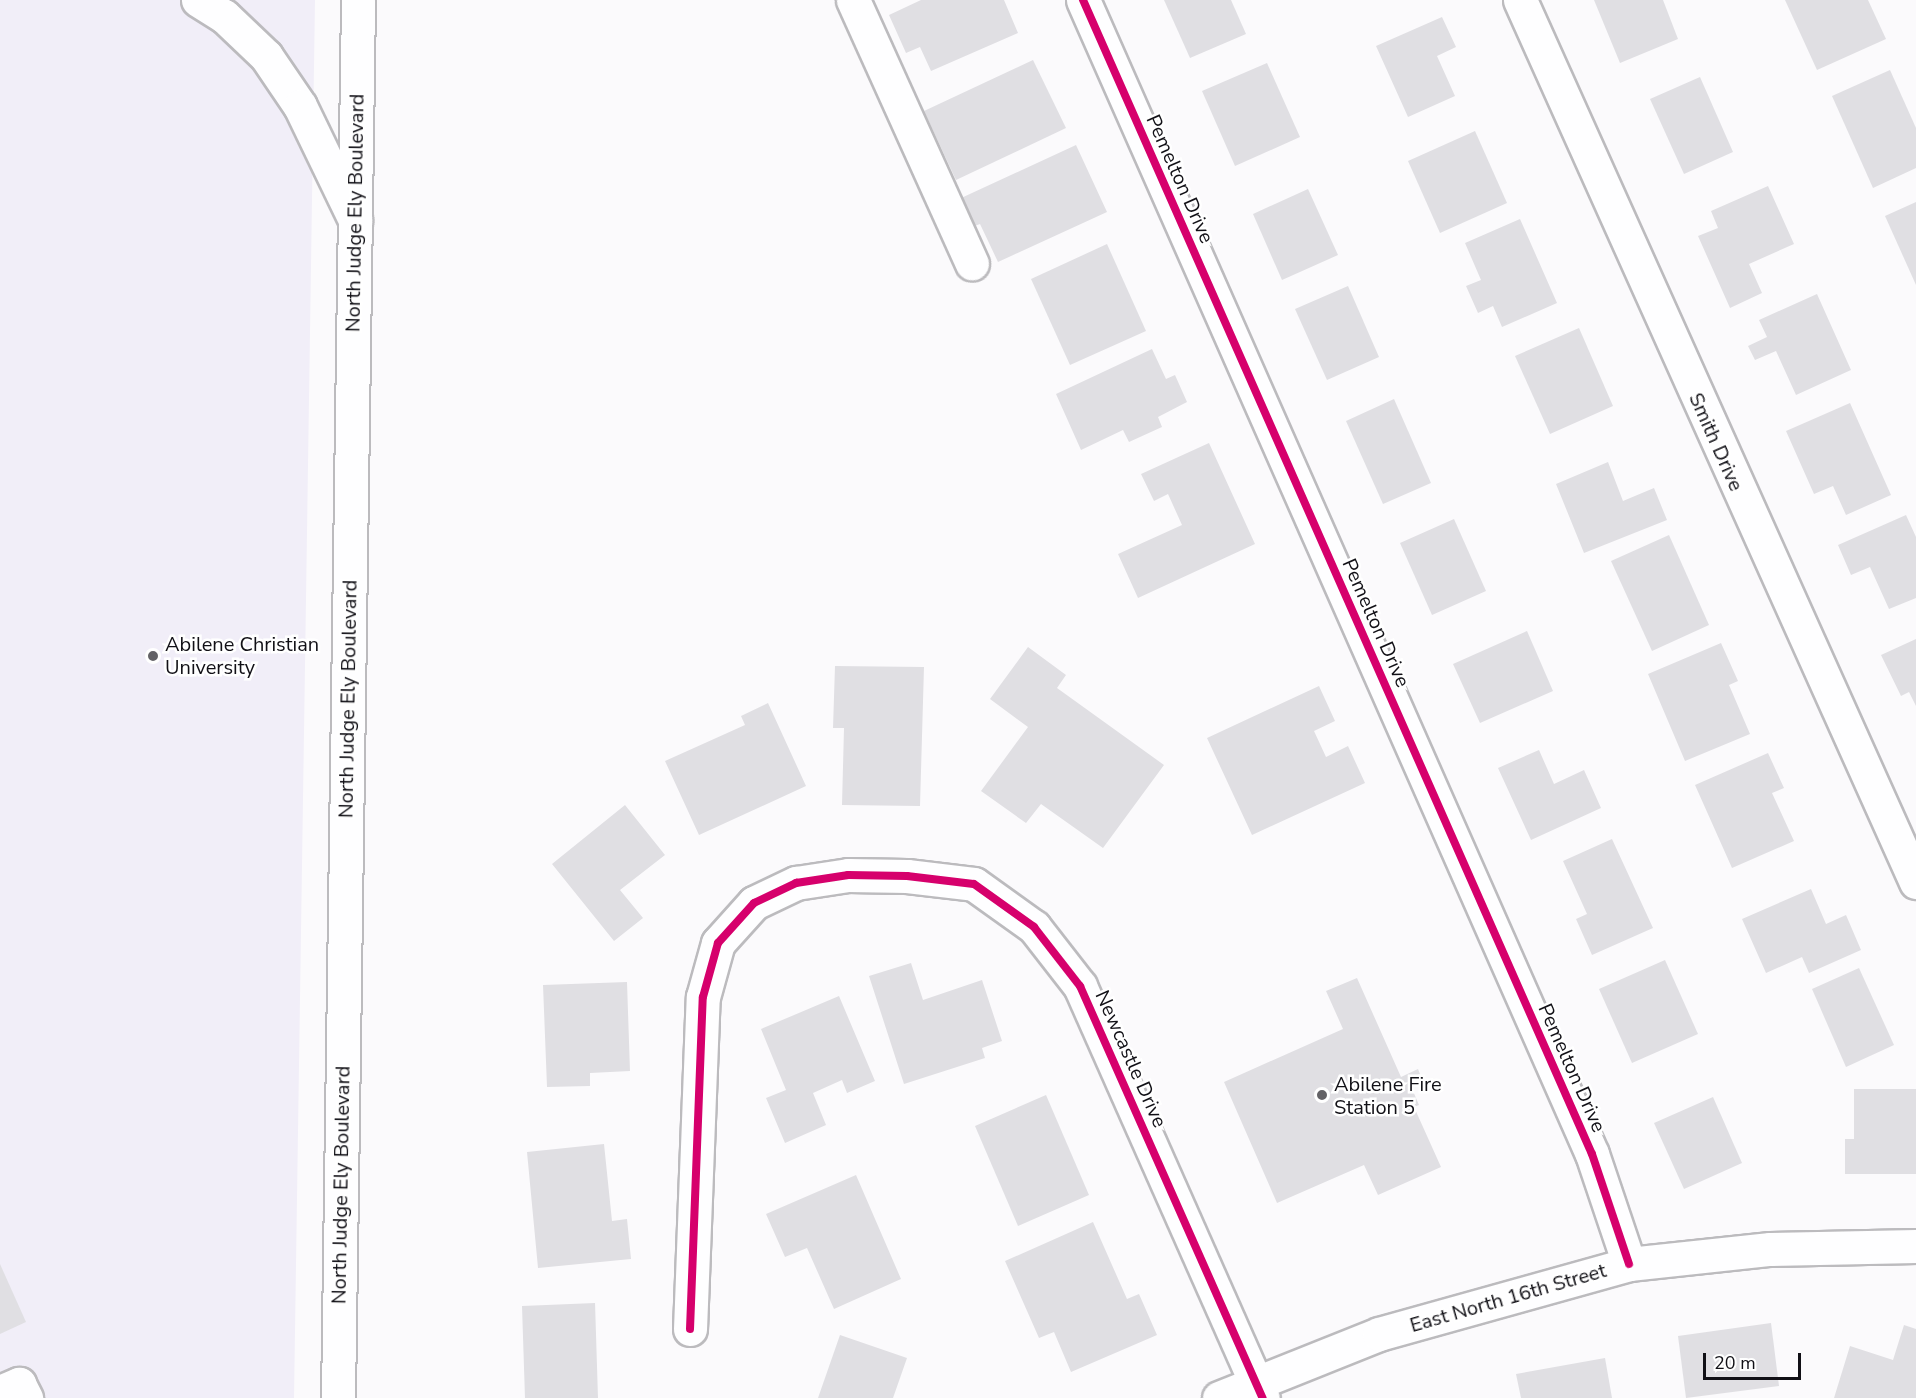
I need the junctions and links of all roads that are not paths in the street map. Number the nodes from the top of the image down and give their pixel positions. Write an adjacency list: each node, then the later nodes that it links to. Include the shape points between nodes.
1 (198, 0): 6 (street, via 224,16 266,56 300,106)
2 (358, 0): 6 (street, North Judge Ely Boulevard)
3 (853, 0): 7 (street)
4 (1083, 0): 10 (street, Pemelton Drive, via 1592,1154)
5 (1520, 0): 8 (street, Smith Drive)
6 (355, 220): 15 (street, North Judge Ely Boulevard)
7 (972, 263)
8 (1916, 882)
9 (1916, 1246): 10 (street, East North 16th Street, via 1770,1248)
10 (1629, 1264): 12 (street, East North 16th Street, via 1379,1335)
11 (690, 1329): 12 (street, Newcastle Drive, via 703,997 718,943 754,903 796,883 848,875 907,876 974,884 1034,927 1080,986)
12 (1260, 1390): 16 (street, East North 16th Street)
13 (0, 1392): 14 (street, via 19,1384)
14 (26, 1398)
15 (338, 1398)
16 (1219, 1398)

